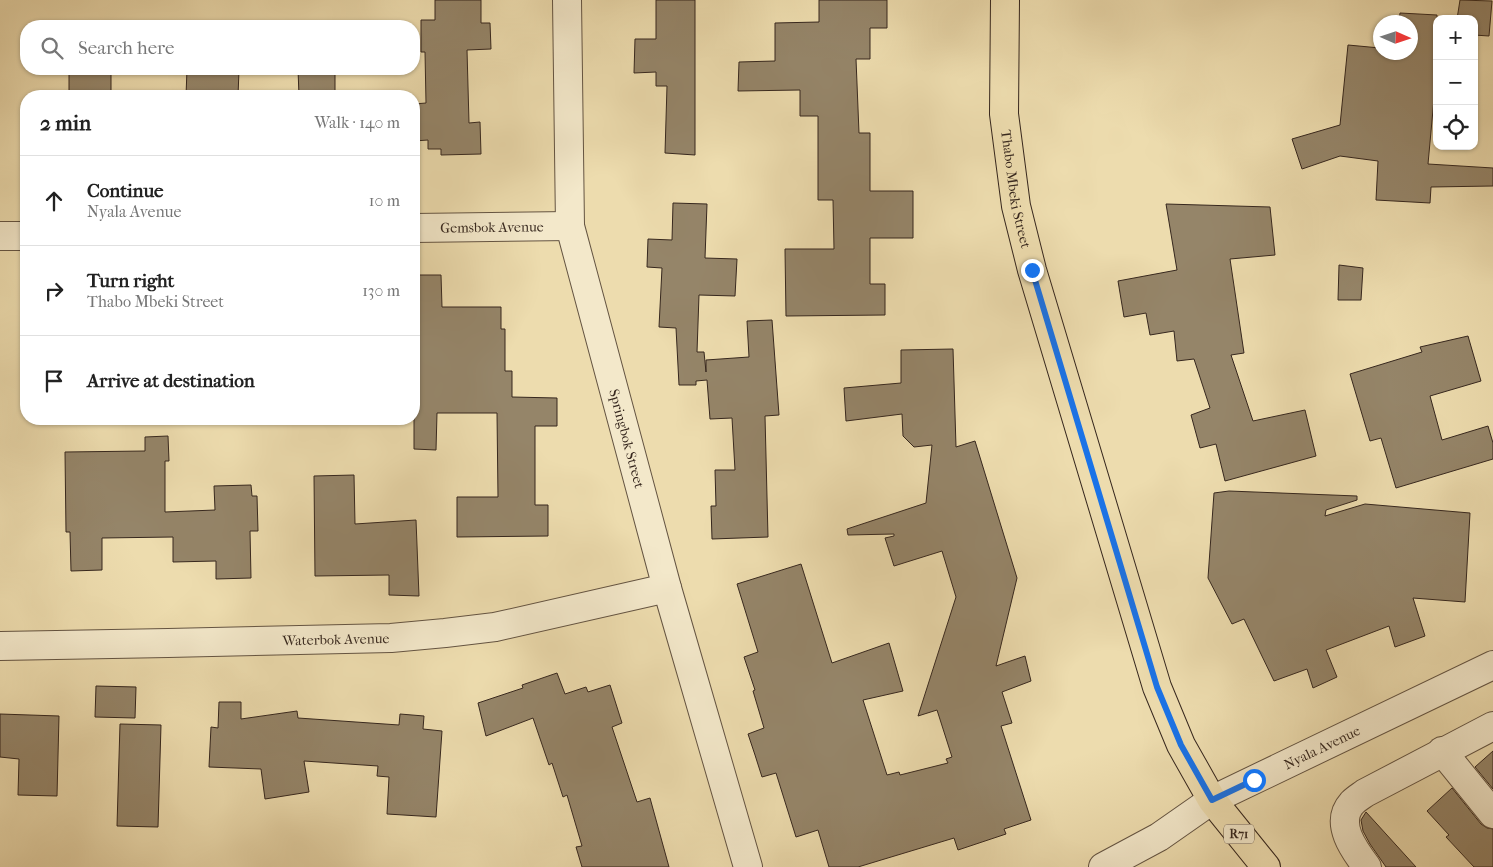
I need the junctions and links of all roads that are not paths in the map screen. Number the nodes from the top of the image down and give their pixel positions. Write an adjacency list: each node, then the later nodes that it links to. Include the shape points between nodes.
1 (567, 0): 3 (street, Springbok Street)
2 (1005, 0): 12 (main road, Thabo Mbeki Street / R71, via 1004,114 1016,206 1032,270 1157,687 1181,745)
3 (570, 226): 4 (street, Gemsbok Avenue); 7 (street, Springbok Street)
4 (420, 228)
5 (0, 236): 6 (street)
6 (20, 236)
7 (667, 588): 8 (street, Waterbok Avenue, via 495,627 391,638); 14 (street, Springbok Street)
8 (0, 646)
9 (1493, 665): 12 (street, Nyala Avenue)
10 (1493, 726): 11 (street)
11 (1442, 751): 13 (street); 17 (street, via 1365,793 1345,814 1345,827)
12 (1212, 800): 15 (street, Nyala Avenue, via 1159,837); 16 (main road, Thabo Mbeki Street / R71)
13 (1493, 814)
14 (748, 867)
15 (1103, 867)
16 (1266, 867)
17 (1367, 867)

